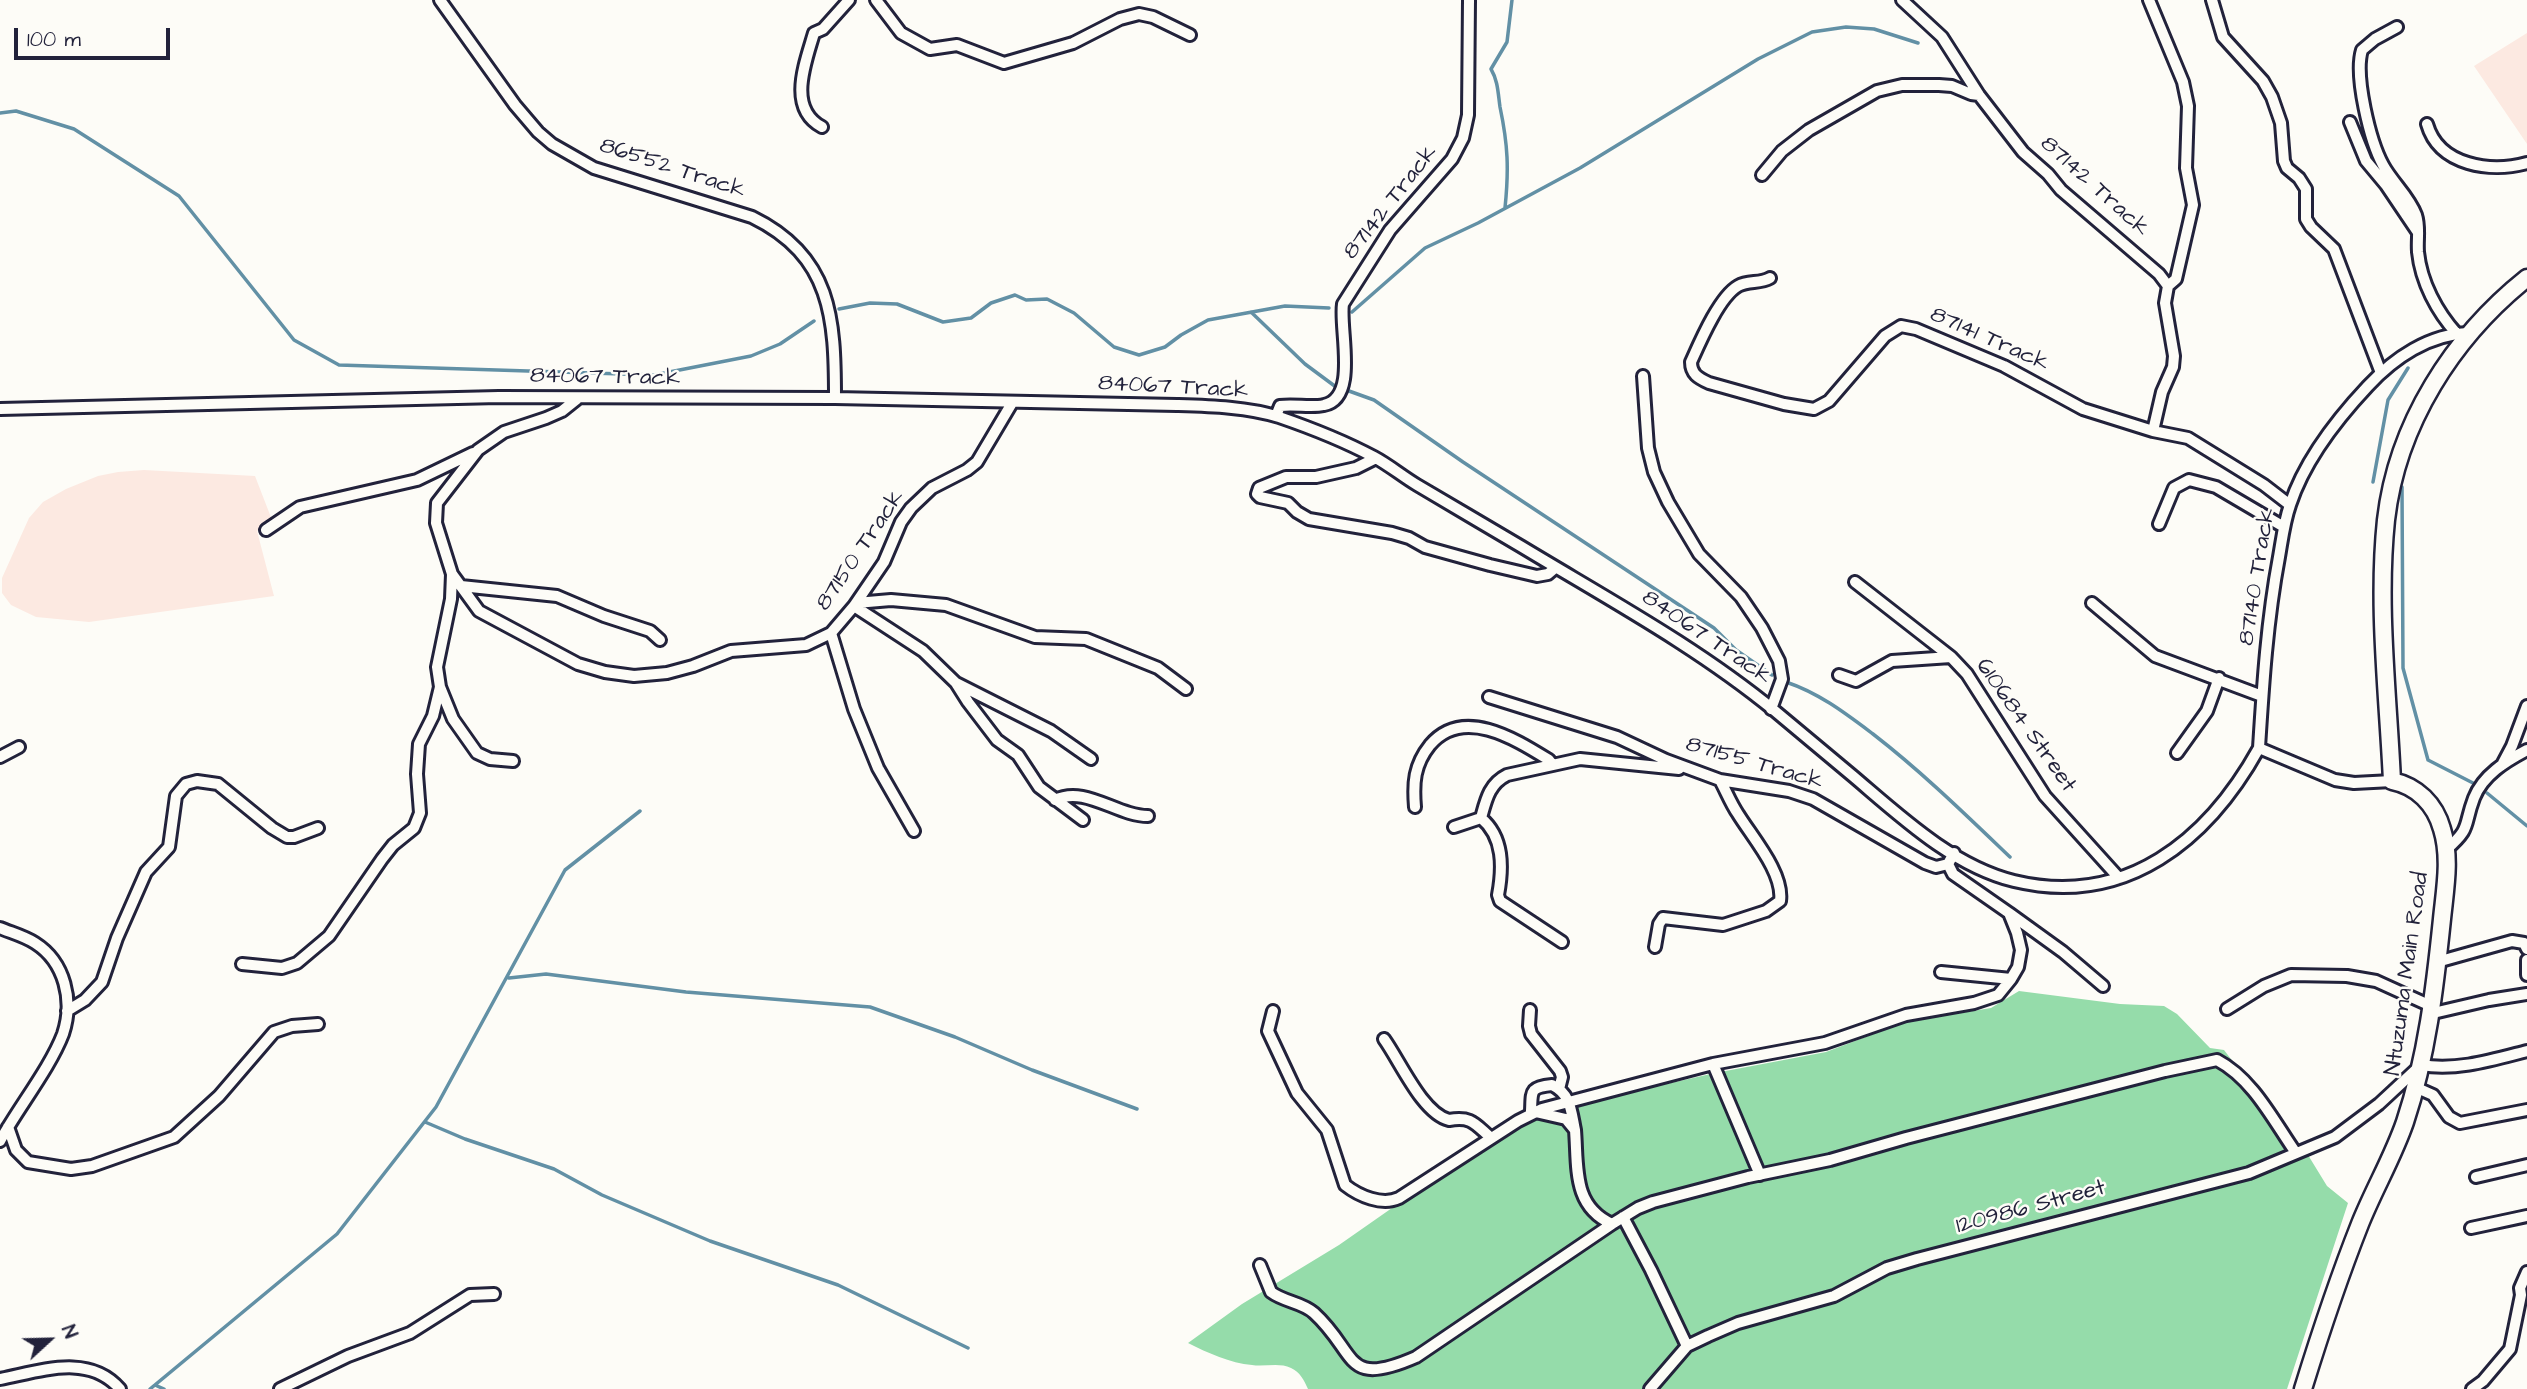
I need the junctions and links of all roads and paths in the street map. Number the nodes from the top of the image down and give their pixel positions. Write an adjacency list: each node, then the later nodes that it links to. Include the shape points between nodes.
1 (440, 0): 23 (street, 86552 Track, via 515,105 552,144 594,168 751,217 799,251 831,311)
2 (849, 0): 13 (street, via 814,33 801,78 805,113)
3 (876, 0): 9 (street, via 901,33 930,49 957,45 1004,63 1073,43 1139,14)
4 (1469, 0): 27 (street, 87142 Track, via 1468,115 1458,148 1390,230 1343,304 1345,374 1341,393 1322,406 1280,406)
5 (1902, 0): 10 (street, 87142 Track, via 1942,37)
6 (2149, 0): 19 (street, via 2183,82 2189,119 2186,168 2193,205 2176,279)
7 (2212, 0): 21 (street, via 2222,37 2272,97 2281,123 2284,160 2306,189 2306,219 2334,250)
8 (2397, 27): 16 (street, via 2364,47 2360,70 2378,153 2414,211)
9 (1190, 35)
10 (1979, 95): 15 (street, via 1927,84 1877,91 1809,130 1782,151); 19 (street, 87142 Track, via 2034,163)
11 (2350, 122): 16 (street, via 2366,161)
12 (2427, 124): 14 (street, via 2442,149 2465,162 2491,168)
13 (822, 128)
14 (2527, 163)
15 (1762, 175)
16 (2418, 233): 20 (street, via 2419,257 2434,302 2444,320)
17 (1770, 278): 28 (street, 87141 Track, via 1738,286 1724,301 1691,362 1699,378 1814,409 1829,401 1885,336 1901,326 2004,366 2082,409)
18 (2527, 278): 20 (main road)
19 (2168, 286): 28 (street, via 2165,303 2173,367)
20 (2463, 333): 21 (street, 87140 Track, via 2415,348); 64 (main road, via 2423,402 2394,480 2386,520 2383,629)
21 (2381, 373): 31 (street, 87140 Track, via 2328,436)
22 (1643, 376): 52 (street, via 1648,448 1668,502 1699,554 1741,597 1779,661 1782,679)
23 (835, 398): 24 (street, 84067 Track); 25 (street, 84067 Track)
24 (577, 399): 26 (street, 84067 Track); 29 (street, 87150 Track, via 562,411 504,432)
25 (1012, 403): 27 (street, 84067 Track, via 1211,406); 40 (street, 87150 Track, via 977,462 932,488 911,508 884,562)
26 (0, 410)
27 (1276, 416): 30 (street, 84067 Track)
28 (2153, 431): 31 (street, 87141 Track, via 2188,438)
29 (478, 450): 34 (street, via 417,481 300,507); 36 (street, 87150 Track, via 444,491 436,510)
30 (1376, 458): 35 (street, 84067 Track); 35 (street, via 1316,477 1281,479 1259,488 1257,494 1288,503 1309,519 1392,533 1490,565 1537,576)
31 (2290, 505): 33 (street, 87140 Track)
32 (2159, 524): 33 (street, via 2174,488 2189,480 2216,486)
33 (2284, 527): 49 (street, 87140 Track, via 2269,606)
34 (266, 530)
35 (1555, 568): 52 (street, 84067 Track, via 1683,643)
36 (452, 574): 38 (street, 87150 Track); 47 (street, via 437,667)
37 (1855, 582): 43 (street, 610684 Street)
38 (461, 586): 41 (street, 87150 Track, via 479,611 506,627 578,664 624,676 667,673 731,651 806,645); 42 (street, via 557,596 650,631)
39 (2092, 603): 45 (street, via 2155,656)
40 (855, 605): 41 (street, 87150 Track); 46 (street, via 923,651); 48 (street, via 891,600 946,605 1035,637 1086,639 1158,668)
41 (831, 633): 72 (street, via 853,709 878,768)
42 (660, 640)
43 (1951, 657): 44 (street, via 1892,661 1856,681); 76 (street, 610684 Street, via 1977,688 2045,796)
44 (1839, 675)
45 (2219, 678): 49 (street); 56 (street, via 2207,711)
46 (956, 683): 58 (street, via 1051,731); 65 (street, via 997,740 1018,755 1034,781)
47 (440, 687): 59 (street, via 453,719 477,753); 84 (street, via 419,744 420,813 414,828 388,851 329,936 305,956 282,968)
48 (1186, 689)
49 (2262, 696): 54 (street, 87140 Track)
50 (1489, 697): 62 (street, 87155 Track, via 1617,737)
51 (2527, 706): 61 (street)
52 (1771, 709): 74 (street, 84067 Track, via 1906,822)
53 (19, 747): 57 (street)
54 (2259, 748): 64 (street, via 2335,780); 76 (street, 84067 Track, via 2228,796 2192,837 2161,859)
55 (2527, 750): 61 (street)
56 (2177, 753)
57 (0, 757)
58 (1091, 759)
59 (513, 761)
60 (1553, 765): 62 (street, via 1580,759); 66 (street, via 1514,738 1495,731 1468,726 1455,729 1434,741 1416,764); 68 (street, via 1497,781 1486,797)
61 (2501, 765): 73 (street, via 2474,799 2465,833)
62 (1695, 772): 63 (street, 87155 Track)
63 (1720, 780): 75 (street, 87155 Track, via 1814,799 1925,863 1936,867); 80 (street, via 1775,874 1780,901 1766,911 1723,925 1666,917 1659,924)
64 (2392, 781): 73 (main road, Ntuzuma Main Road, via 2407,784 2426,799 2439,820)
65 (1055, 800): 67 (street, via 1075,795); 69 (street)
66 (1415, 807)
67 (1148, 816)
68 (1481, 818): 70 (street); 79 (street, via 1499,844 1500,901)
69 (1083, 820)
70 (1454, 827)
71 (317, 828): 93 (street, via 287,837 218,784 186,784 176,796 169,847 146,872 102,982)
72 (914, 831)
73 (2446, 850): 83 (main road, Ntuzuma Main Road)
74 (1954, 853): 75 (street); 76 (street, 84067 Track, via 1987,871 2028,883 2071,886)
75 (1948, 864): 77 (street, via 1954,874)
76 (2119, 878)
77 (2009, 913): 87 (street, via 2021,950); 88 (street)
78 (0, 928): 93 (street, via 26,938 52,958 64,984)
79 (1562, 942)
80 (1655, 947)
81 (2527, 950): 83 (street, via 2524,943 2512,940)
82 (2527, 960): 86 (street)
83 (2437, 962): 92 (main road, Ntuzuma Main Road)
84 (242, 964)
85 (1941, 972): 87 (street)
86 (2527, 975)
87 (2011, 979): 98 (street, via 1998,995 1983,1001 1906,1015 1825,1044)
88 (2103, 986)
89 (2527, 994): 92 (street)
90 (2227, 1009): 92 (street, via 2291,975 2376,981)
91 (1530, 1010): 101 (street, via 1529,1029 1560,1070)
92 (2430, 1010): 99 (main road, Ntuzuma Main Road)
93 (67, 1011): 105 (street, via 56,1047)
94 (1273, 1011): 107 (street, via 1271,1038 1297,1093 1327,1130 1348,1188 1369,1198 1393,1201)
95 (318, 1024): 105 (street, via 274,1032 219,1096 174,1136 92,1166 71,1169 28,1162 16,1150)
96 (1384, 1038): 107 (street, via 1432,1110 1449,1120 1469,1119)
97 (2527, 1051): 99 (street, via 2446,1068)
98 (1713, 1064): 102 (street); 111 (street)
99 (2421, 1065): 100 (main road, Ntuzuma Main Road); 109 (street, 120986 Street, via 2341,1133)
100 (2415, 1087): 103 (street, via 2433,1095 2449,1117 2460,1123); 125 (main road, Ntuzuma Main Road, via 2404,1124 2360,1223)
101 (1559, 1089): 102 (street); 104 (street, via 1552,1085 1537,1088 1530,1098)
102 (1569, 1101): 104 (street); 106 (street)
103 (2527, 1110)
104 (1533, 1113): 106 (street, via 1566,1119); 107 (street)
105 (8, 1127): 108 (street)
106 (1575, 1130): 115 (street, via 1580,1191 1597,1214)
107 (1491, 1138)
108 (0, 1141)
109 (2296, 1153): 111 (street, via 2242,1077 2217,1060); 120 (street, 120986 Street, via 2249,1173 1887,1268 1834,1296 1738,1323)
110 (2527, 1165): 112 (street)
111 (1759, 1175): 114 (street, via 1653,1202)
112 (2476, 1177)
113 (2527, 1216): 116 (street)
114 (1623, 1217): 115 (street); 120 (street)
115 (1612, 1224): 117 (street, via 1416,1357 1375,1376 1358,1370 1309,1308 1271,1292)
116 (2471, 1228)
117 (1260, 1265)
118 (2527, 1272): 126 (street, via 2510,1349)
119 (494, 1294): 123 (street, via 470,1295 410,1333 336,1361)
120 (1687, 1346): 124 (street, 120986 Street)
121 (0, 1379): 122 (street, via 78,1367 96,1370)
122 (120, 1389)
123 (280, 1389)
124 (1650, 1389)
125 (2303, 1389)
126 (2472, 1389)

